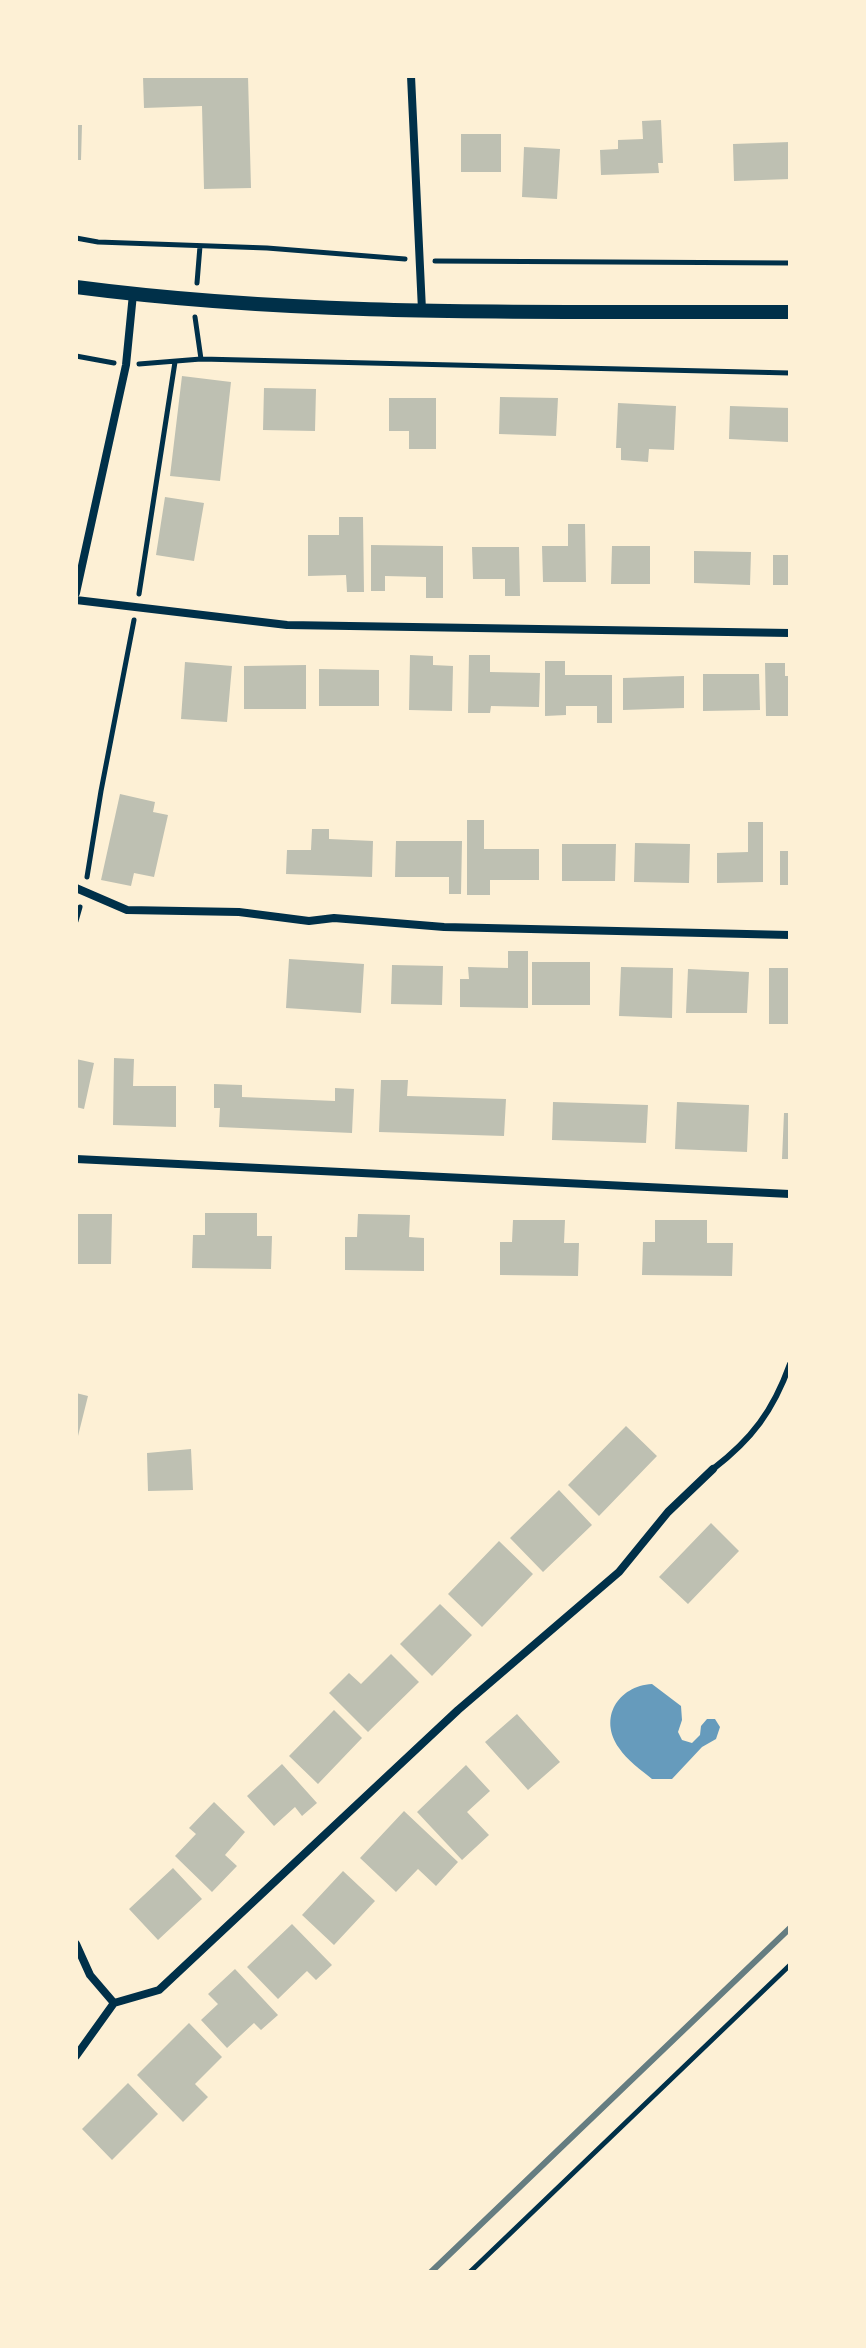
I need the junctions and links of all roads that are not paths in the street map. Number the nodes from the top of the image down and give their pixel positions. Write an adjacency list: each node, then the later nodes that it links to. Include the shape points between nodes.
1 (411, 76): 4 (street)
2 (76, 287): 3 (street)
3 (133, 294): 4 (street); 6 (street, via 126,365)
4 (422, 310): 5 (street)
5 (790, 312)
6 (76, 593)
7 (76, 600): 8 (street, via 287,625)
8 (790, 633)
9 (80, 890): 10 (street, via 127,910 239,912 444,927)
10 (790, 935)
11 (76, 1159): 12 (street)
12 (790, 1194)
13 (790, 1364): 14 (lane, via 758,1428)
14 (713, 1469): 16 (street, via 668,1512 619,1572 458,1710 159,1990)
15 (76, 1944): 16 (street, via 90,1975)
16 (114, 2003): 17 (street)
17 (76, 2056)

